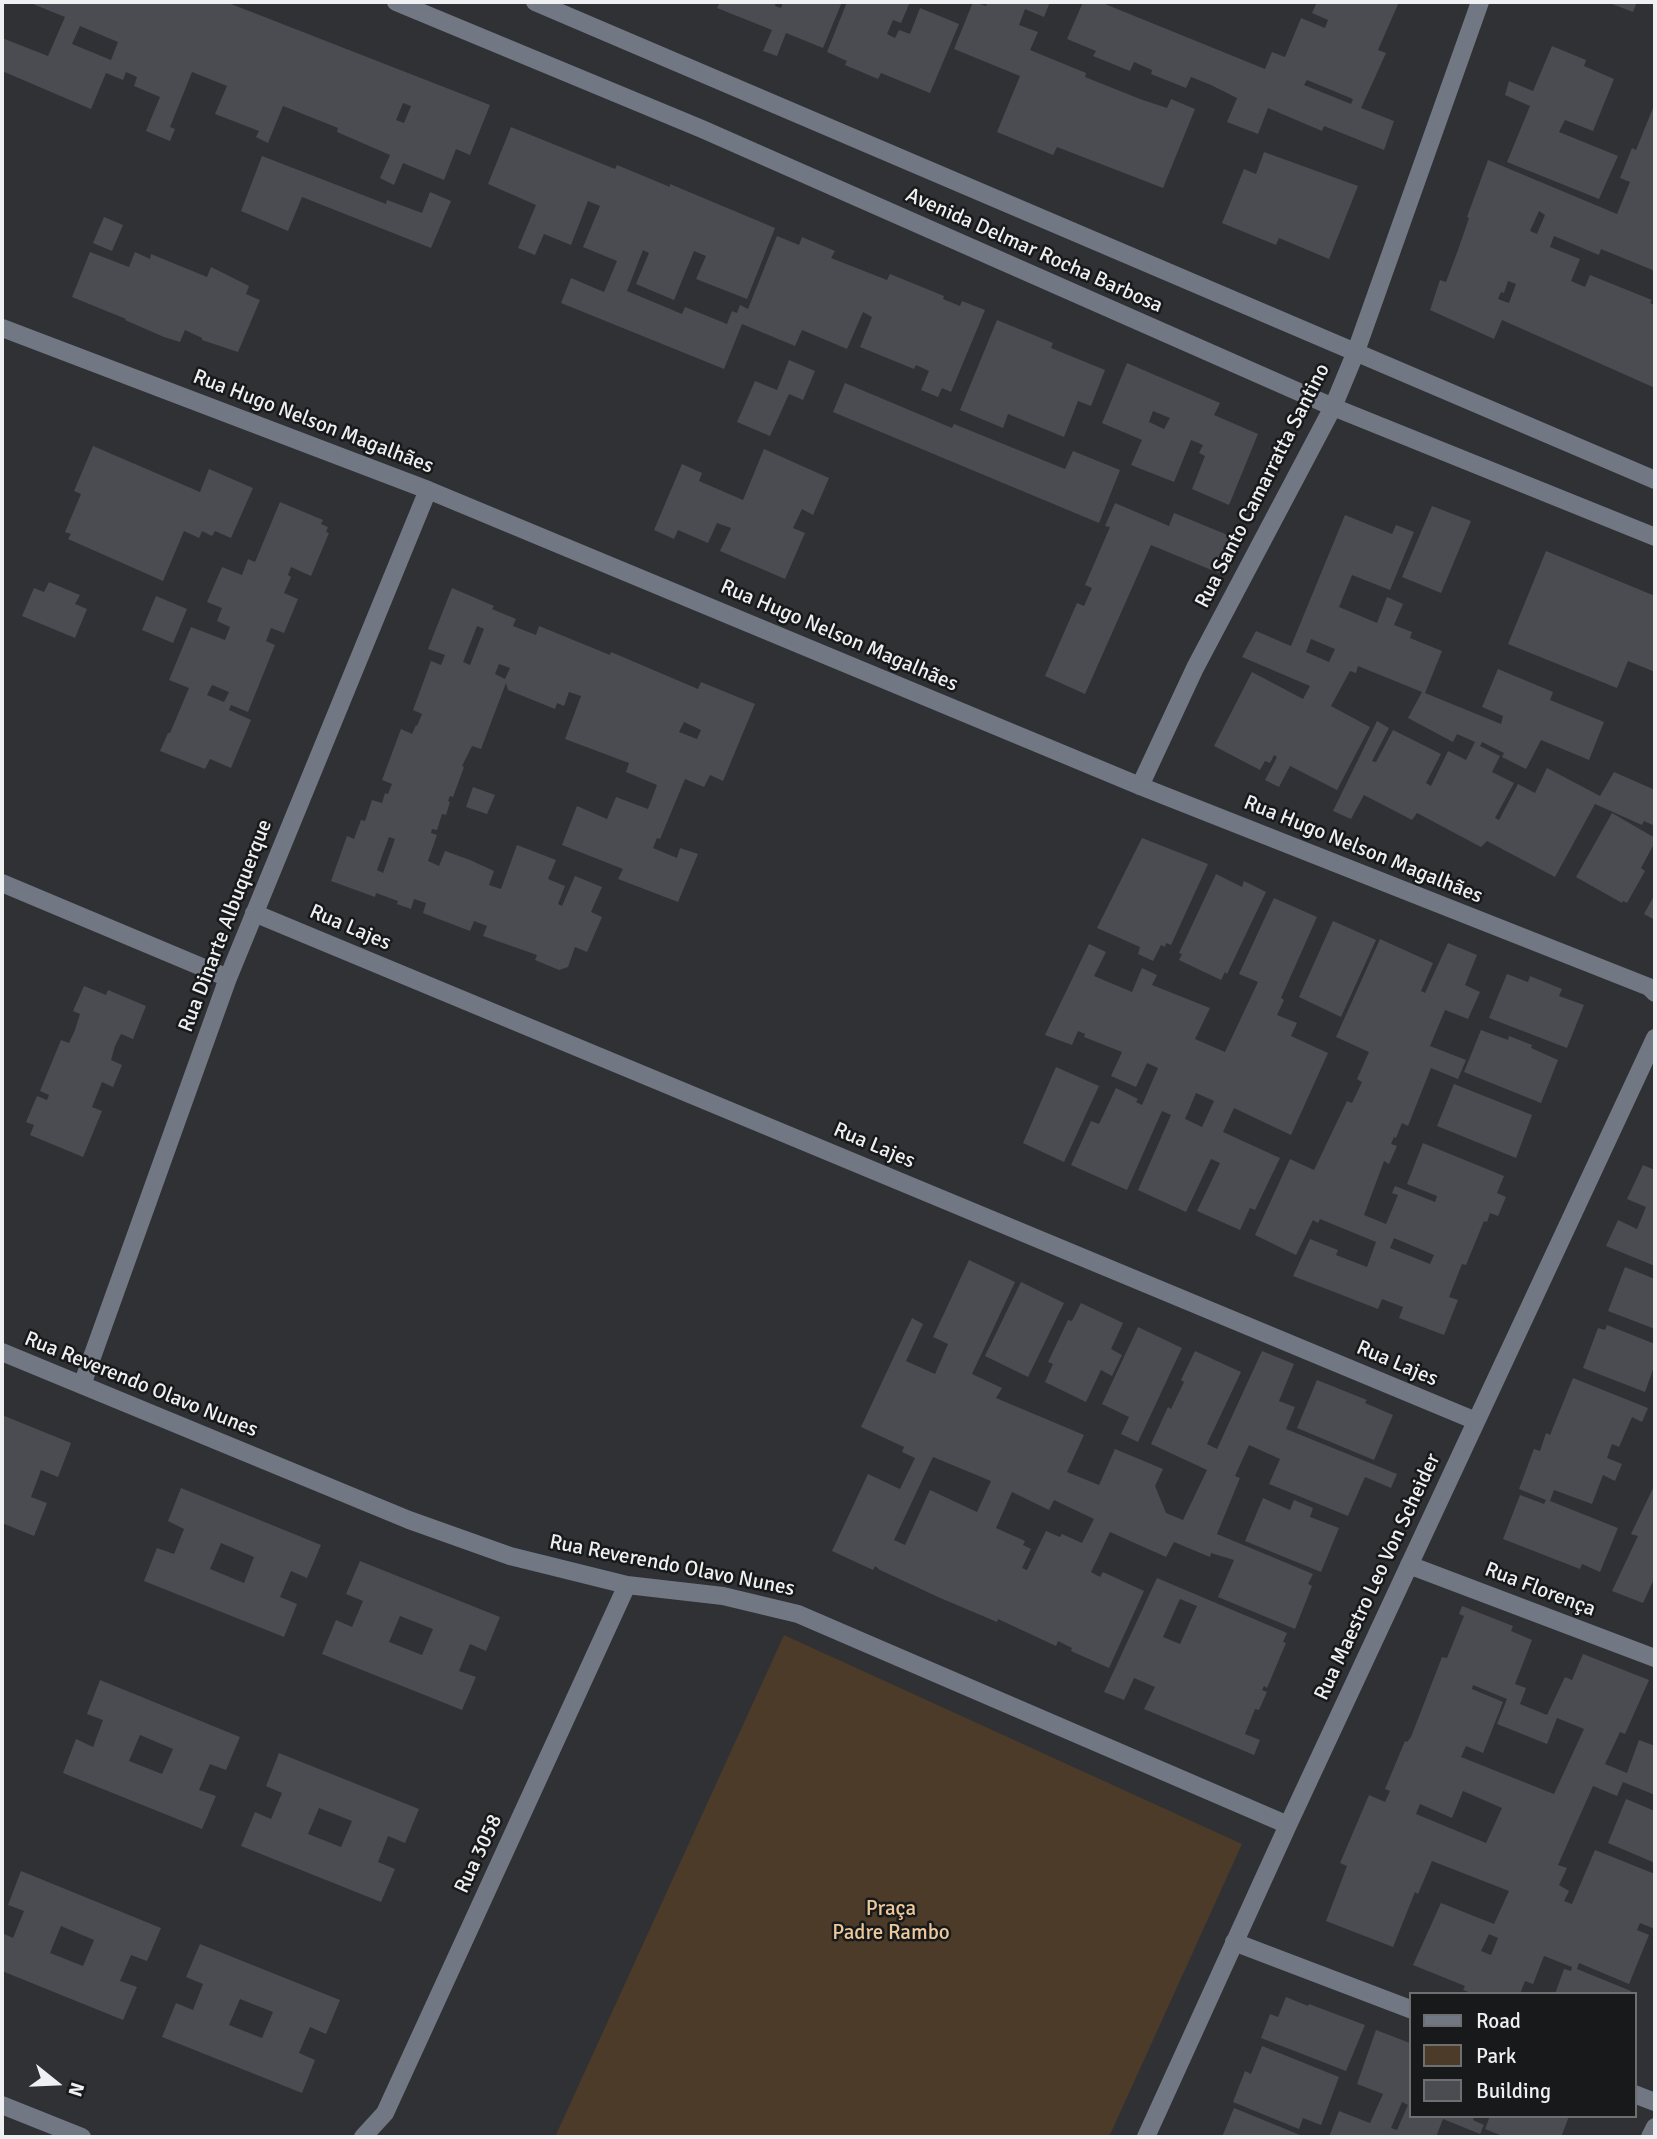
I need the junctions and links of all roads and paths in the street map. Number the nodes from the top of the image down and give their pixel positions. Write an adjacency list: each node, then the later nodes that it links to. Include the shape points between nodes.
1 (396, 2): 6 (street, Avenida Delmar Rocha Barbosa, via 715,135)
2 (535, 2): 5 (street, Avenida Delmar Rocha Barbosa)
3 (1480, 2): 5 (street, Rua Santo Camarratta Santino)
4 (2, 328): 8 (street, Rua Hugo Nelson Magalhães)
5 (1355, 354): 6 (street, Rua Santo Camarratta Santino); 7 (street, Avenida Delmar Rocha Barbosa)
6 (1333, 407): 9 (street, Avenida Delmar Rocha Barbosa); 10 (street, Rua Santo Camarratta Santino, via 1195,668)
7 (1655, 480)
8 (428, 489): 10 (street, Rua Hugo Nelson Magalhães); 12 (street, Rua Dinarte Albuquerque)
9 (1655, 537)
10 (1140, 786): 14 (street, Rua Hugo Nelson Magalhães)
11 (2, 883): 13 (street)
12 (254, 913): 13 (street, Rua Dinarte Albuquerque); 18 (street, Rua Lajes)
13 (228, 978): 17 (street, Rua Dinarte Albuquerque)
14 (1655, 993)
15 (1655, 1038): 18 (street, Rua Maestro Leo Von Scheider)
16 (2, 1352): 17 (street, Rua Reverendo Olavo Nunes)
17 (82, 1385): 20 (street, Rua Reverendo Olavo Nunes, via 409,1520 509,1556)
18 (1476, 1421): 19 (street, Rua Maestro Leo Von Scheider)
19 (1409, 1565): 21 (street, Rua Florença); 22 (street, Rua Maestro Leo Von Scheider)
20 (627, 1585): 22 (street, Rua Reverendo Olavo Nunes, via 723,1596 798,1614); 30 (street, Rua 3058, via 385,2113)
21 (1655, 1658)
22 (1288, 1825): 23 (street, Rua Maestro Leo Von Scheider)
23 (1234, 1942): 24 (street); 31 (street, Rua Maestro Leo Von Scheider)
24 (1408, 2008)
25 (1636, 2095): 26 (street)
26 (1655, 2102)
27 (2, 2105): 29 (street)
28 (1655, 2127): 32 (street)
29 (82, 2137)
30 (363, 2137)
31 (1146, 2137)
32 (1650, 2137)

